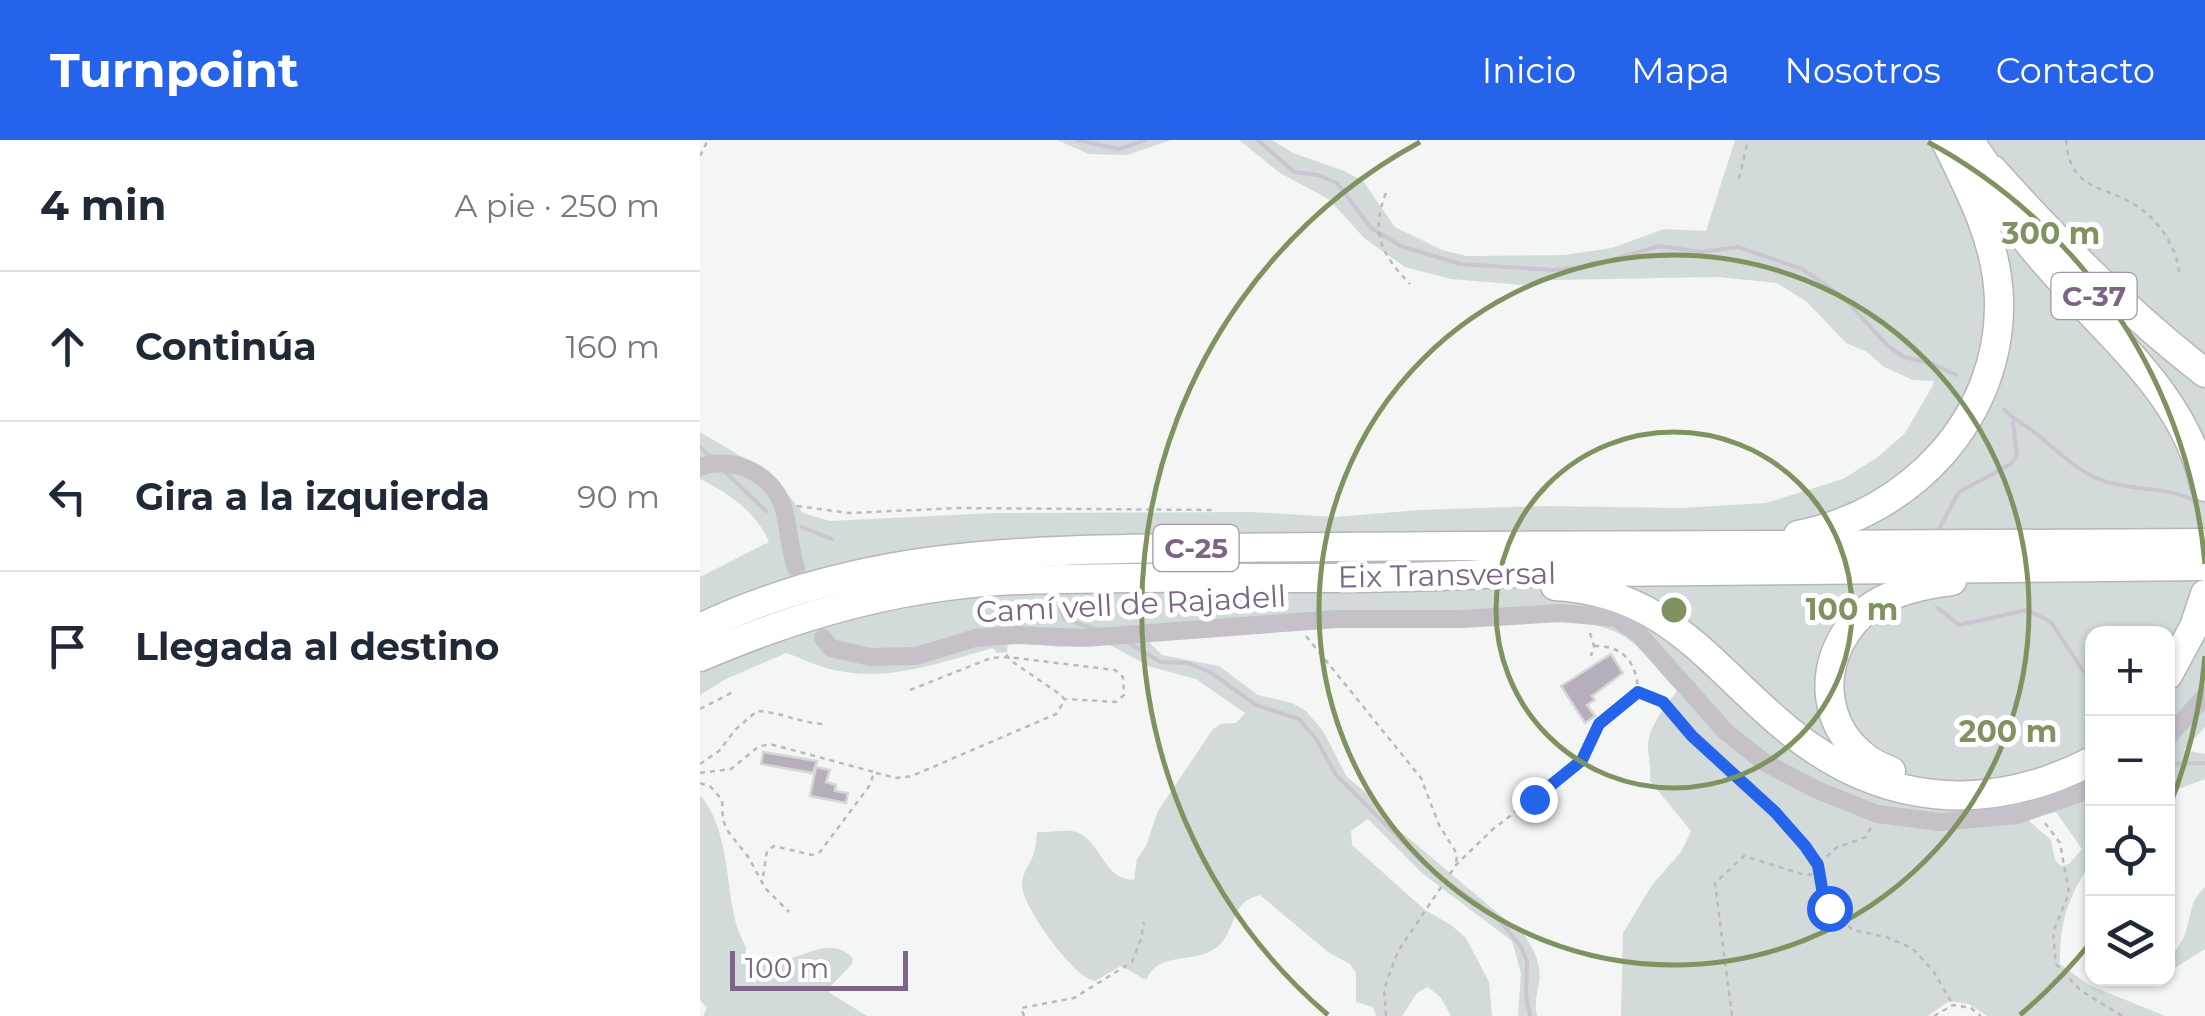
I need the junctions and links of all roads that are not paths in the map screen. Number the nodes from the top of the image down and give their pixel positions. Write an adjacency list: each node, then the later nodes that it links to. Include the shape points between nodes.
1 (1947, 140): 6 (highway, C-37, via 2046,264 2154,380 2182,421); 8 (highway, C-37, via 1984,220 1999,298 1984,386 1954,443 1868,514 1825,530)
2 (1974, 147): 3 (highway, via 2064,247); 4 (highway, C-37, via 2020,214 2165,373)
3 (2205, 372)
4 (2205, 440)
5 (700, 468): 10 (street, via 739,464 763,479 781,502)
6 (2205, 486)
7 (2205, 543): 8 (highway, Eix Transversal / C-25)
8 (1703, 546): 14 (highway, Eix Transversal / C-25, via 1152,548 941,558 833,578 754,602)
9 (2205, 566): 11 (highway, Eix Transversal / C-25)
10 (796, 568)
11 (2022, 568): 12 (highway, Eix Transversal / C-25); 22 (highway, via 1994,578 1936,583 1877,603 1843,636 1832,658 1830,704 1863,757 1938,782 2015,778)
12 (1408, 579): 17 (highway, Eix Transversal / C-25, via 1028,579 945,586 766,628); 23 (highway, via 1563,587 1635,604 1680,630 1788,730 1840,766 1905,790 1976,797 2018,791)
13 (2205, 594): 18 (highway)
14 (700, 628)
15 (2205, 634): 19 (highway)
16 (823, 638): 24 (street, Camí vell de Rajadell, via 844,652 916,656 975,638 1016,635 1084,638 1560,613 1616,618 1764,762 1876,814 1940,822 2017,815)
17 (700, 657)
18 (2175, 662)
19 (2175, 689)
20 (2205, 696): 21 (street)
21 (2175, 729)
22 (2085, 750)
23 (2085, 765)
24 (2085, 792)

